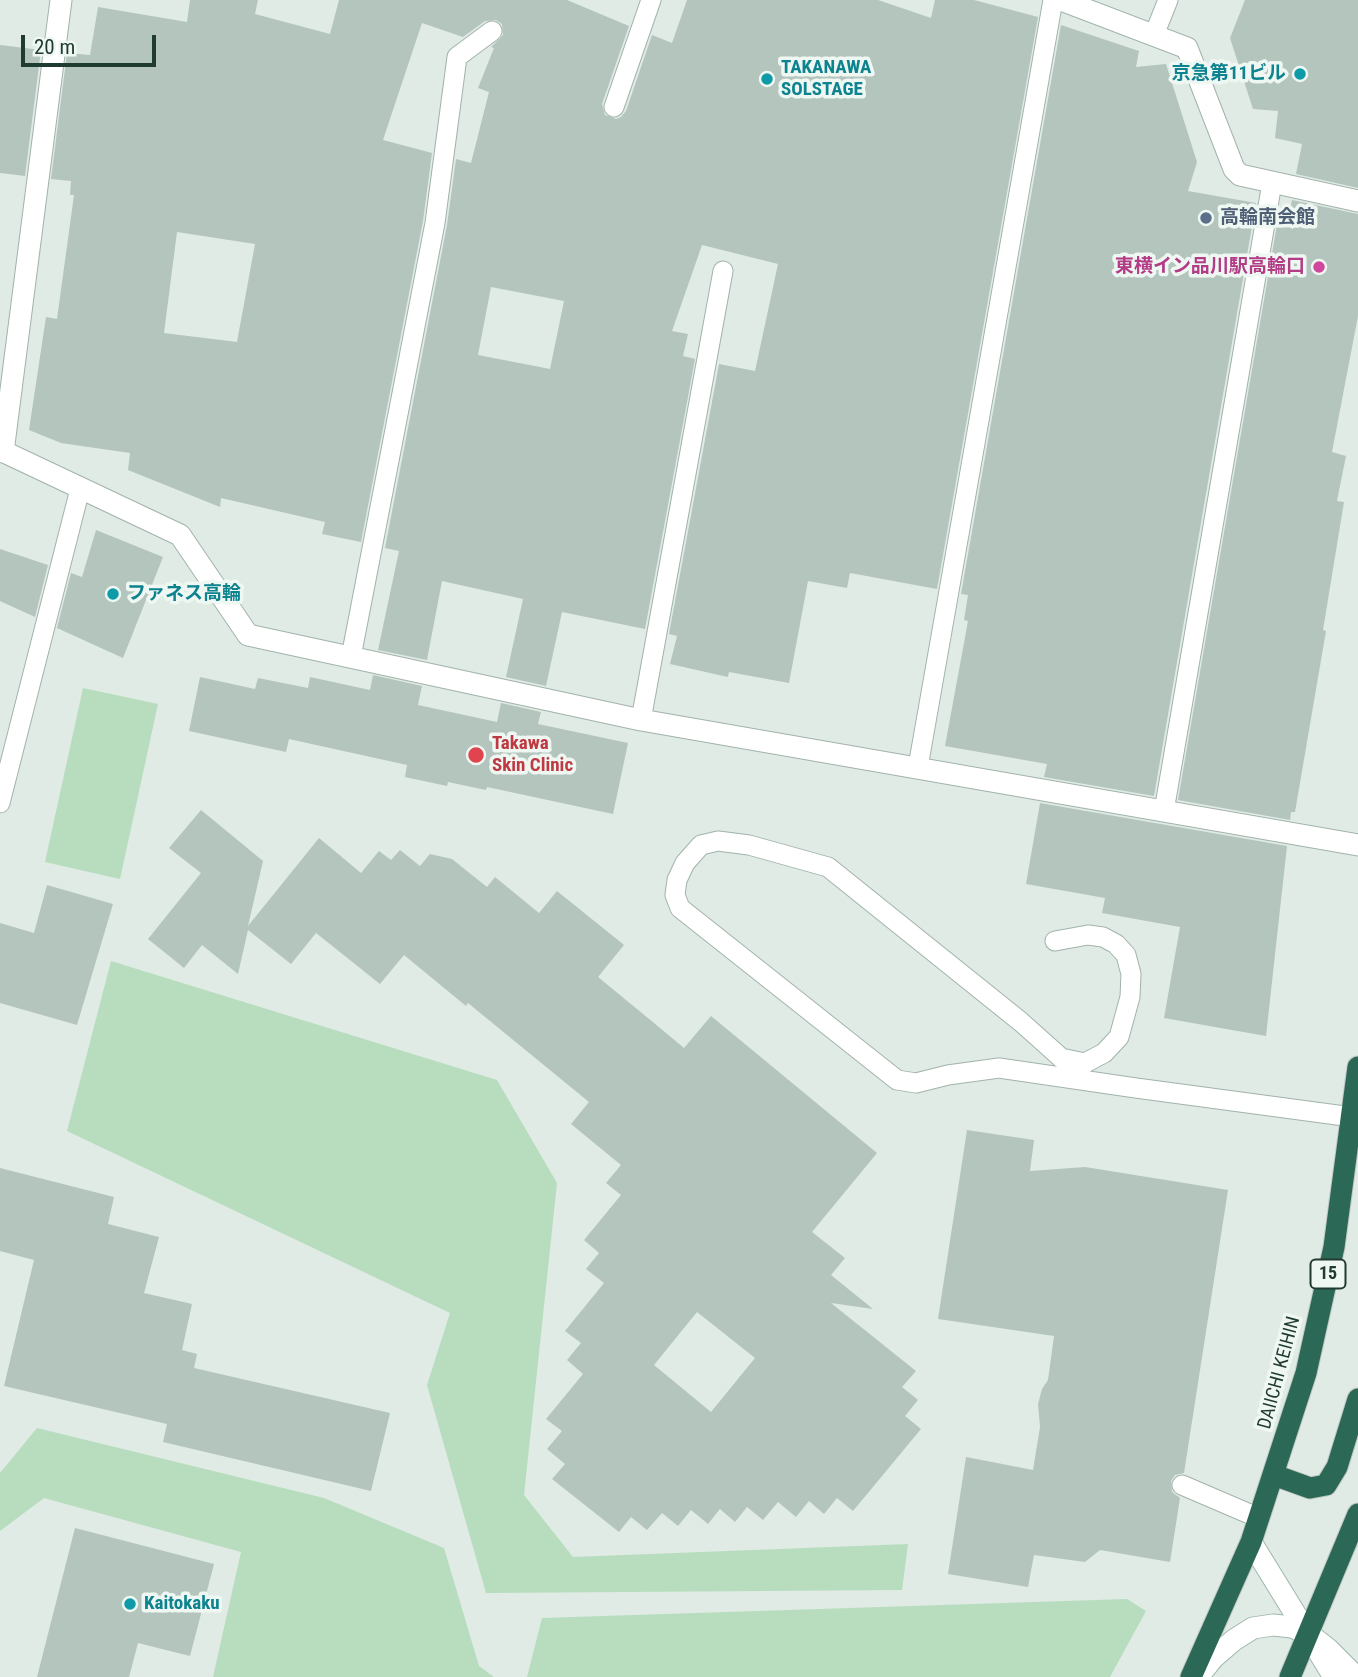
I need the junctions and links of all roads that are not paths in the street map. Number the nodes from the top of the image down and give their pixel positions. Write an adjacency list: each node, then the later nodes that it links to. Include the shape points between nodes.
1 (61, 0): 12 (street)
2 (651, 0): 8 (lane)
3 (1053, 0): 16 (lane)
4 (1062, 0): 7 (street)
5 (1167, 0): 7 (lane)
6 (492, 31): 14 (lane, via 457,57 435,223)
7 (1154, 35): 9 (street, via 1187,48 1234,169 1240,175)
8 (614, 107)
9 (1272, 183): 10 (street); 18 (lane)
10 (1358, 201)
11 (723, 271): 15 (lane)
12 (1, 451): 13 (street)
13 (80, 489): 14 (street, via 180,535 248,635); 17 (lane)
14 (351, 657): 15 (street)
15 (641, 720): 16 (street)
16 (918, 767): 18 (street)
17 (0, 803)
18 (1164, 811): 19 (street)
19 (1358, 845)
20 (1055, 942): 21 (lane, via 1087,935 1103,937 1126,955 1130,974 1130,998 1119,1037 1104,1054 1085,1063)
21 (1060, 1058): 23 (lane); 23 (lane, via 828,867 718,841 701,845 685,863 675,895 680,908 897,1080 916,1083 999,1068)
22 (1358, 1067): 24 (highway, DAIICHI KEIHIN / 15)
23 (1087, 1081): 24 (lane)
24 (1352, 1116): 26 (highway, DAIICHI KEIHIN / 15, via 1335,1247 1306,1373)
25 (1358, 1399): 26 (highway, via 1337,1467 1326,1485 1310,1488)
26 (1274, 1475): 29 (highway, DAIICHI KEIHIN / 15)
27 (1182, 1485): 29 (lane)
28 (1358, 1514): 31 (highway)
29 (1259, 1518): 30 (highway, DAIICHI KEIHIN / 15)
30 (1251, 1542): 31 (street); 32 (highway, DAIICHI KEIHIN / 15)
31 (1309, 1634): 33 (street, via 1292,1627 1253,1628 1213,1658); 34 (highway); 35 (street); 36 (street)
32 (1191, 1677)
33 (1198, 1677)
34 (1290, 1677)
35 (1334, 1677)
36 (1356, 1677)

